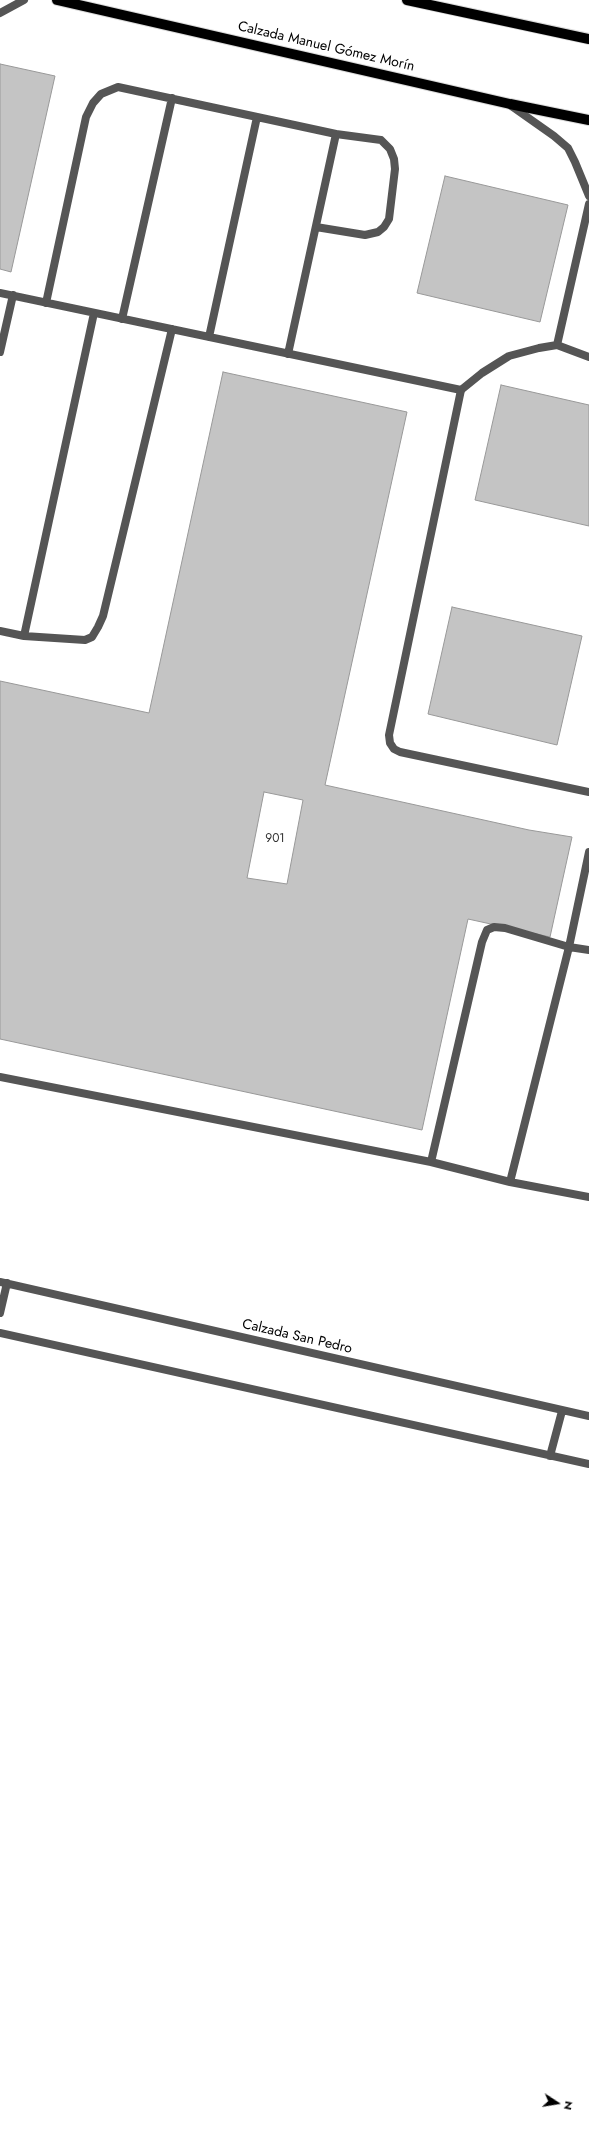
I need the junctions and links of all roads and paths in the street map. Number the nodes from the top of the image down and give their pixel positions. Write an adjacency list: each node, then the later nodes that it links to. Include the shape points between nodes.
1 (24, 0): 4 (street)
2 (57, 0): 7 (main road, Calzada Manuel Gómez Morín)
3 (407, 0): 5 (main road)
4 (0, 13)
5 (589, 40)
6 (172, 98): 8 (street); 16 (street, via 118,87 102,94 93,103 86,117); 18 (street)
7 (510, 104): 9 (main road, Calzada Manuel Gómez Morín); 11 (street, via 568,148)
8 (257, 117): 10 (street); 20 (street)
9 (589, 120)
10 (336, 134): 13 (street); 13 (street, via 381,140 390,149 395,170 389,218 378,232 365,235)
11 (589, 196)
12 (589, 204): 21 (street)
13 (316, 227): 23 (street)
14 (0, 293): 15 (street)
15 (13, 295): 16 (street); 22 (street)
16 (46, 303): 17 (street)
17 (94, 313): 18 (street); 27 (street)
18 (122, 319): 19 (street)
19 (172, 329): 20 (street); 27 (street, via 98,628 92,637 85,640)
20 (209, 337): 23 (street)
21 (557, 345): 24 (street); 25 (street, via 510,356)
22 (0, 352)
23 (288, 354): 25 (street)
24 (589, 357)
25 (461, 390): 28 (street, via 389,735 390,743 400,752)
26 (0, 631): 27 (street)
27 (24, 636)
28 (589, 792)
29 (589, 852): 30 (street)
30 (569, 947): 31 (street); 33 (street, via 505,928 494,927 487,930 482,942); 34 (street)
31 (589, 950)
32 (0, 1076): 33 (street)
33 (431, 1162): 34 (street)
34 (510, 1182): 35 (street)
35 (589, 1198)
36 (3, 1283): 37 (street); 39 (street, Calzada San Pedro)
37 (0, 1313)
38 (0, 1333): 41 (street)
39 (562, 1411): 40 (street, Calzada San Pedro); 41 (street)
40 (589, 1416)
41 (550, 1456): 42 (street)
42 (589, 1464)

